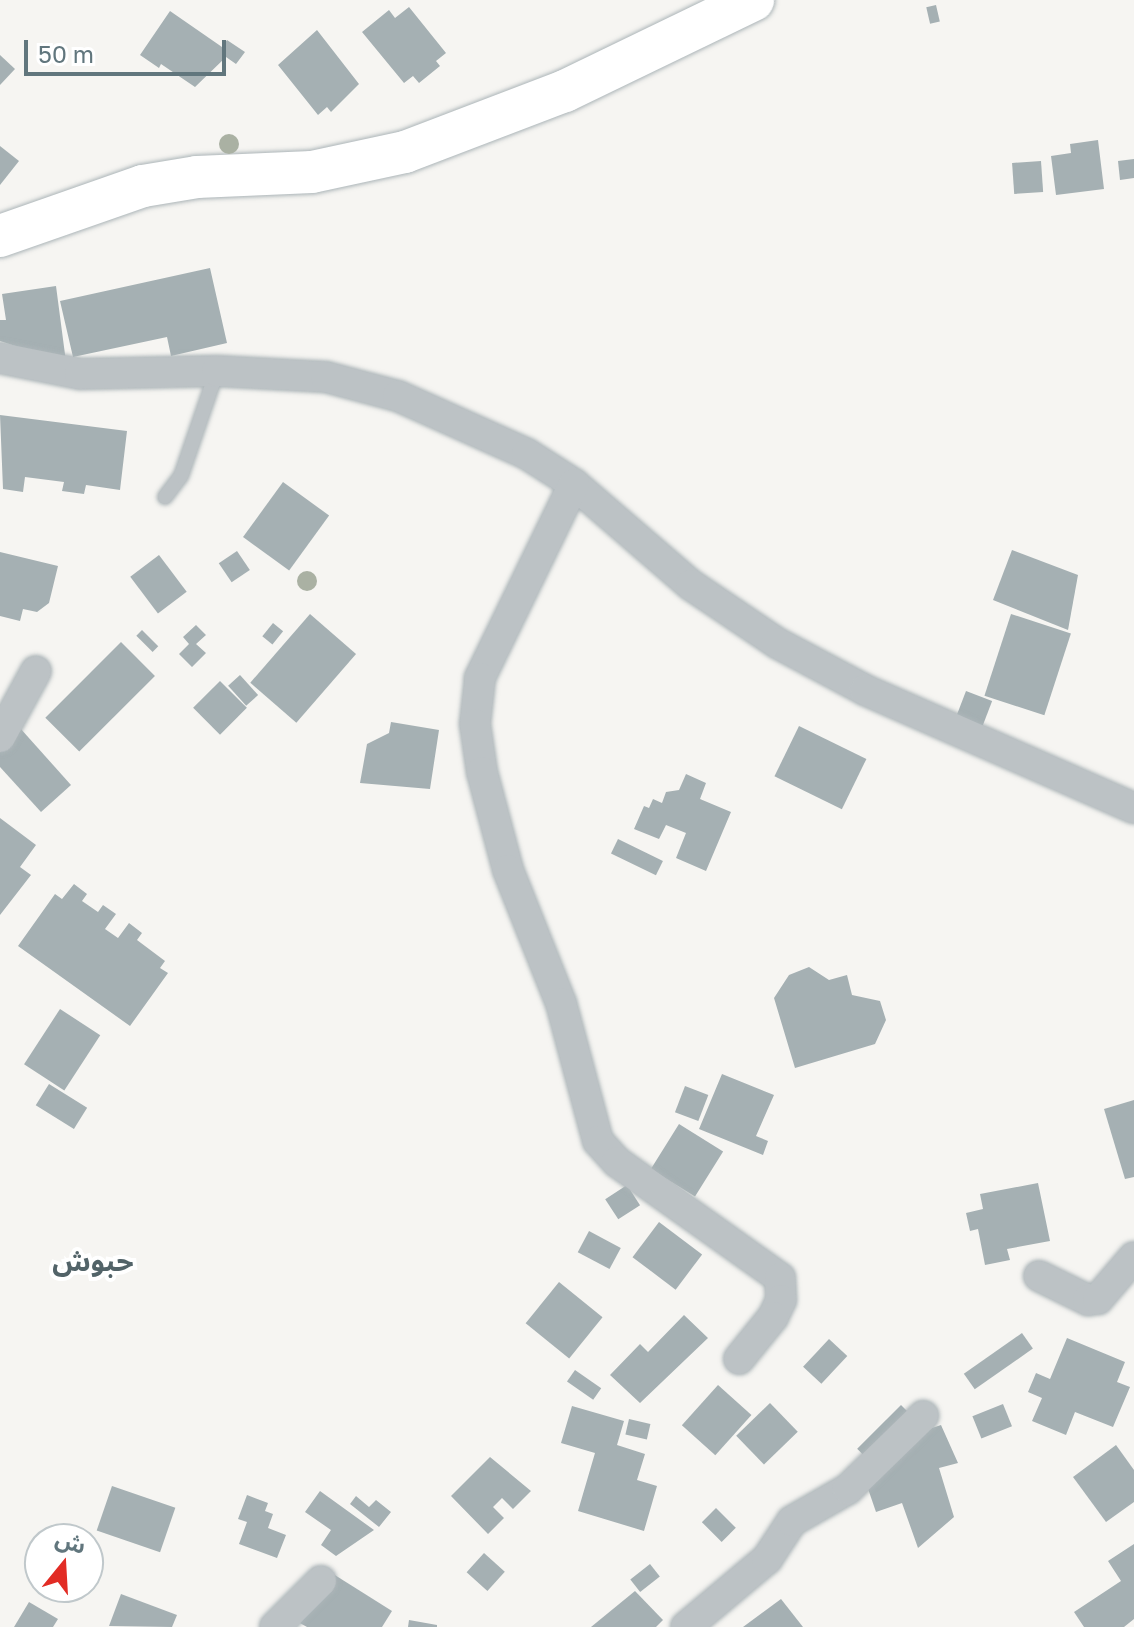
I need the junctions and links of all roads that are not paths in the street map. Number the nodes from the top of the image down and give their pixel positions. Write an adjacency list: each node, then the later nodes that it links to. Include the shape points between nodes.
1 (753, 0): 2 (main road, via 565,91 405,152 312,172 197,177 143,186)
2 (0, 236)
3 (0, 358): 4 (street, via 80,374)
4 (217, 371): 5 (street, via 326,377 398,396 527,454); 6 (lane, via 181,476)
5 (574, 484): 9 (street, via 691,585 777,643 865,690); 12 (street, via 480,678 475,724 482,772 508,870 561,1003 598,1141 617,1162 780,1278 781,1300 773,1317)
6 (165, 497)
7 (36, 671): 8 (street)
8 (0, 737)
9 (1134, 808)
10 (1134, 1257): 11 (street, via 1098,1299 1088,1300)
11 (1039, 1276)
12 (739, 1359)
13 (923, 1416): 16 (street, via 848,1489 792,1521 767,1559)
14 (321, 1581): 15 (street)
15 (275, 1627)
16 (686, 1627)

